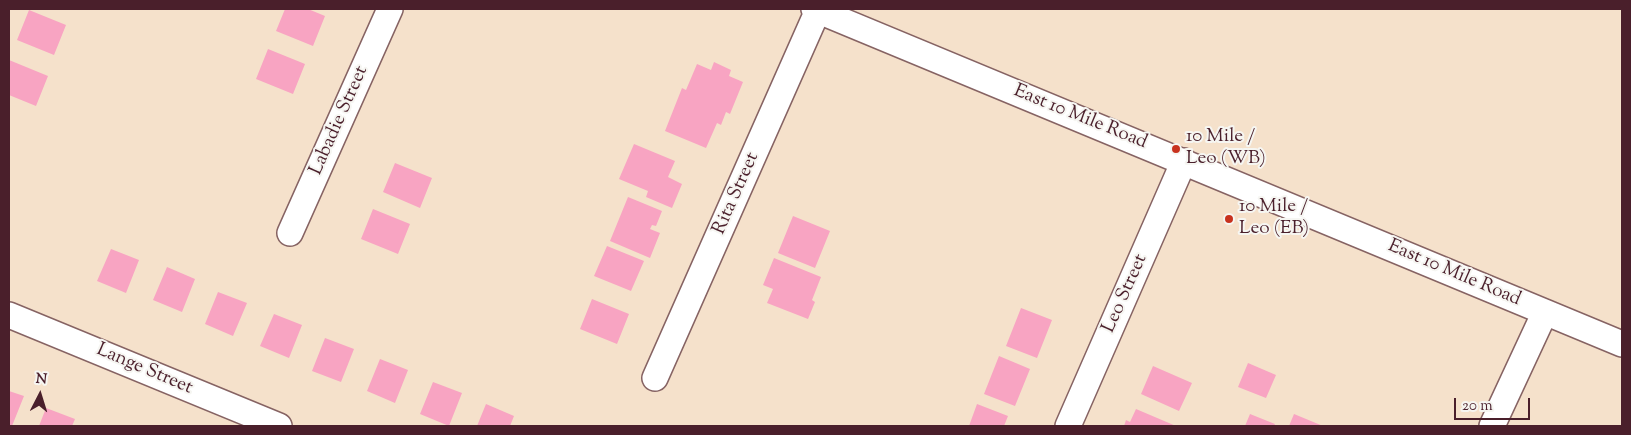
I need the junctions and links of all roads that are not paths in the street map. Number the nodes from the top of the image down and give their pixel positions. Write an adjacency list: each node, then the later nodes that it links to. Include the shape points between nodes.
1 (390, 9): 4 (street, Labadie Street)
2 (816, 10): 3 (street, East 10 Mile Road); 8 (street, Rita Street)
3 (1184, 161): 5 (street, East 10 Mile Road); 10 (street, Leo Street)
4 (290, 233)
5 (1545, 312): 7 (street, East 10 Mile Road); 11 (street)
6 (9, 314): 9 (street, Lange Street)
7 (1622, 344)
8 (655, 378)
9 (279, 426)
10 (1068, 426)
11 (1492, 426)

